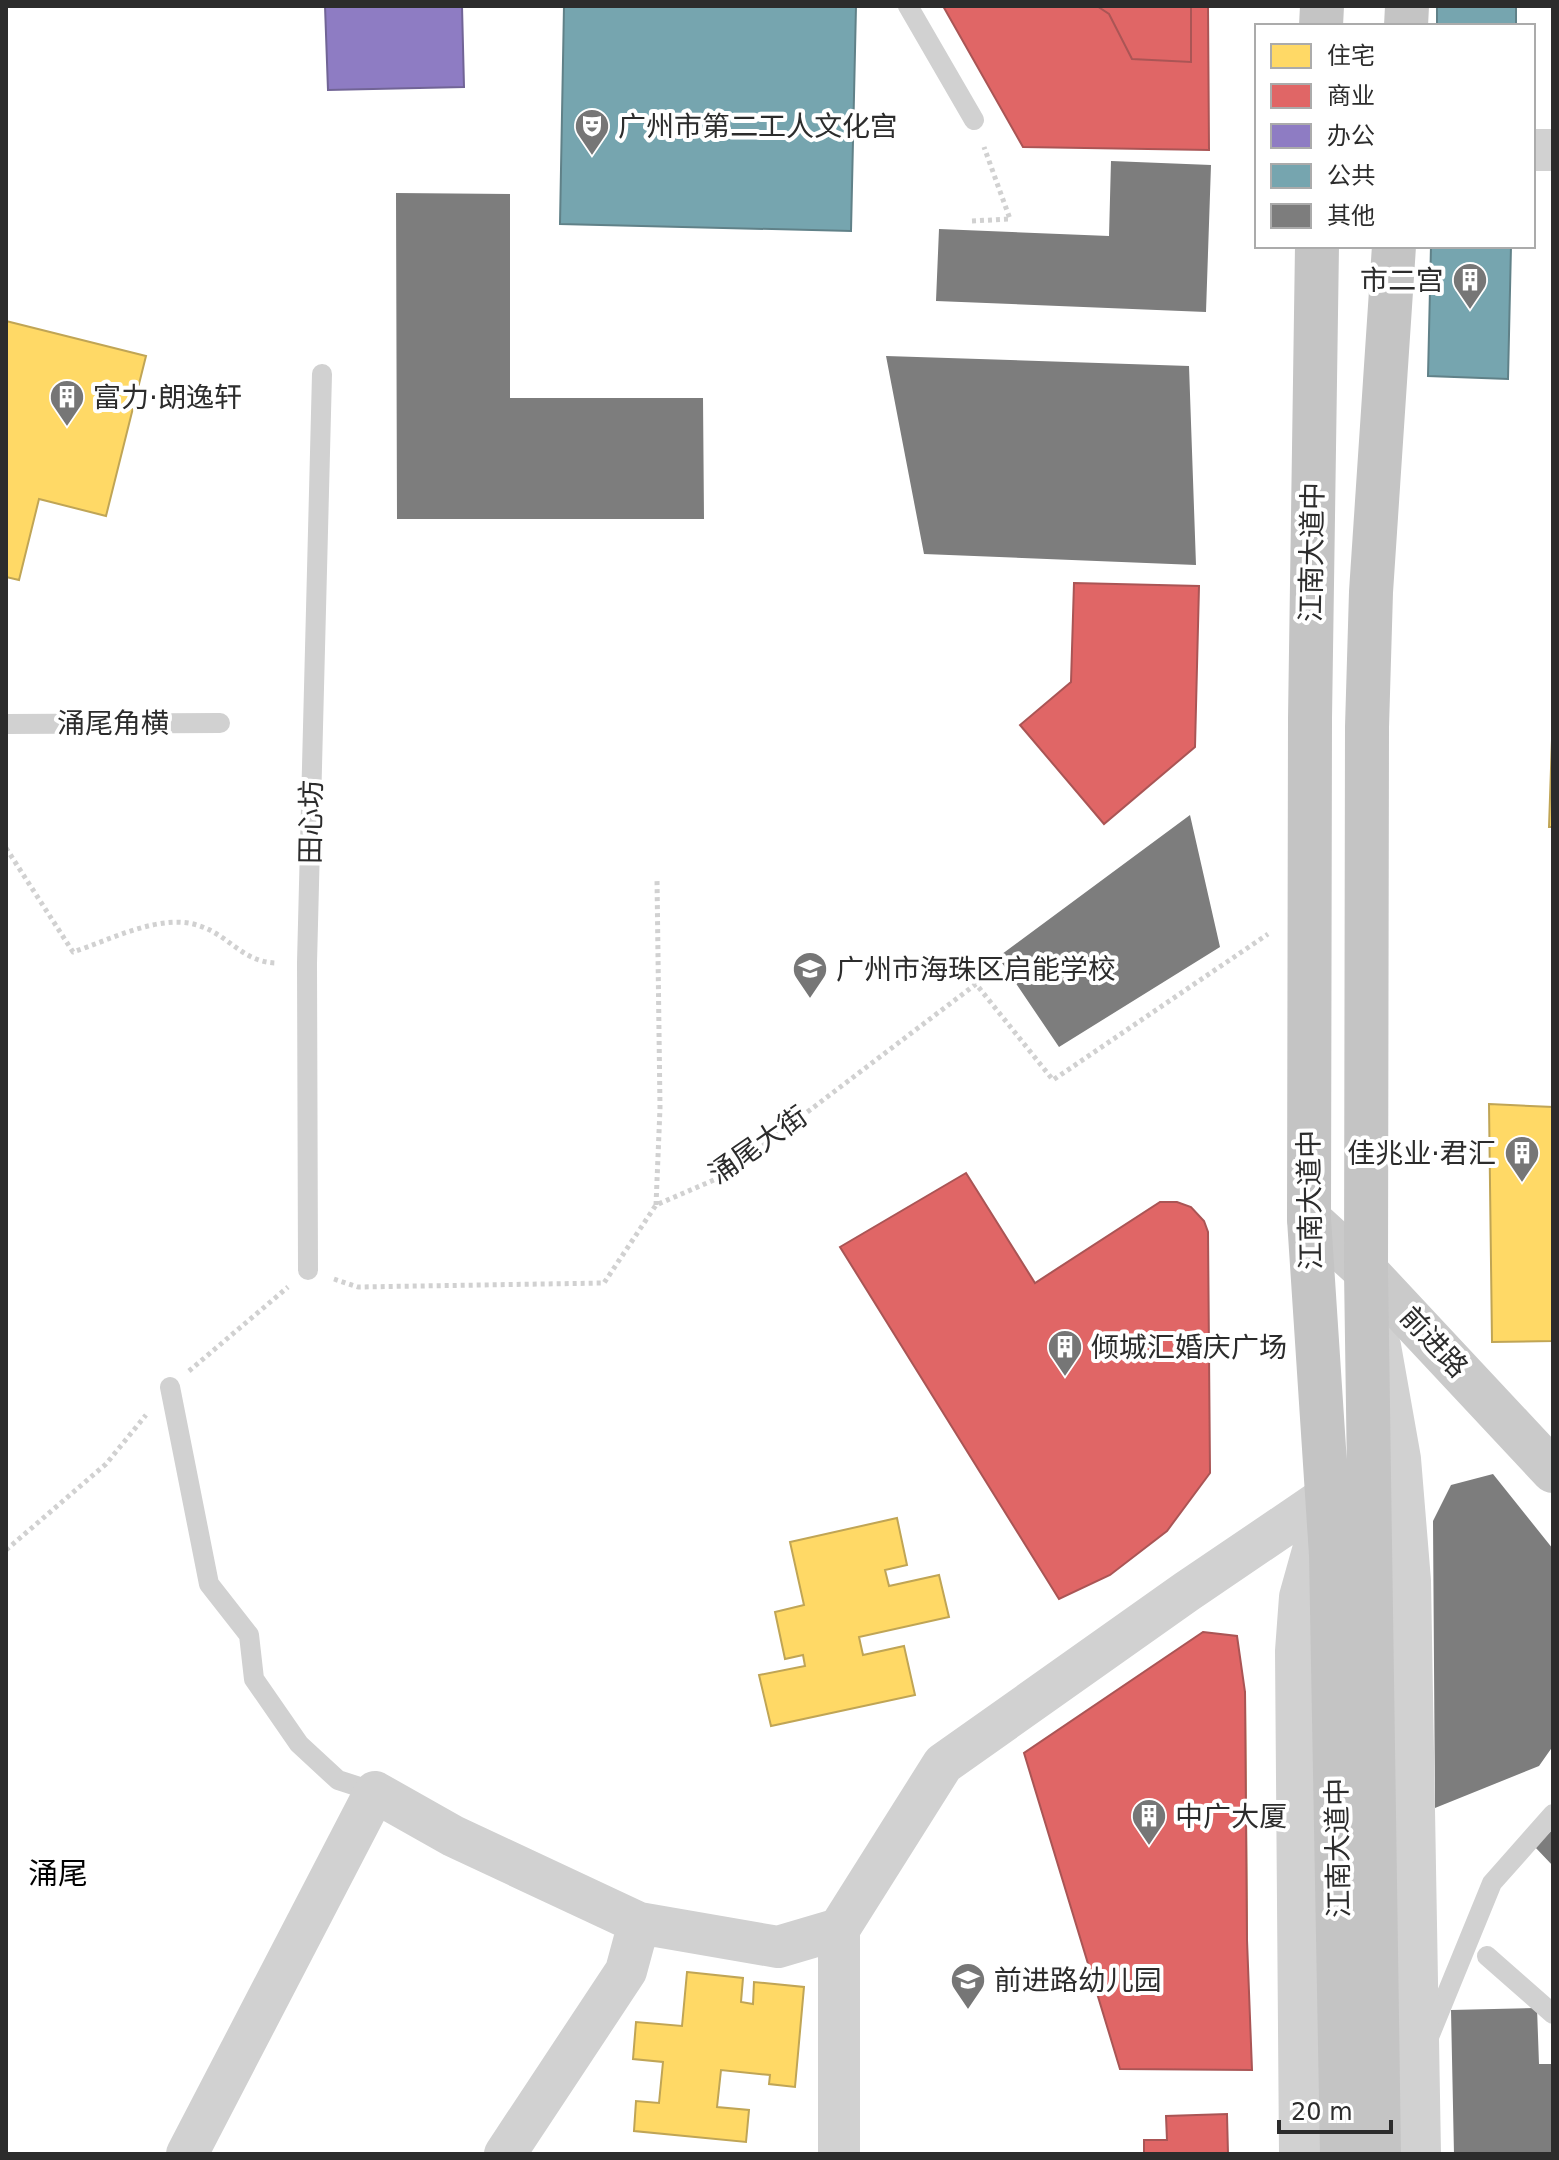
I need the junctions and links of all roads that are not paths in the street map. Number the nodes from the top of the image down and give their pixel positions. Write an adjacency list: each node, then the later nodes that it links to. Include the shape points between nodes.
1 (908, 6): 2 (lane)
2 (974, 120)
3 (1317, 248): 8 (main road, 江南大道中)
4 (1394, 248): 10 (main road, 江南大道中, via 1369,652)
5 (322, 374): 9 (lane, 田心坊, via 307,963)
6 (220, 723): 7 (lane, 涌尾角横)
7 (6, 724)
8 (1309, 1219): 10 (main road, 前进路); 13 (main road, 江南大道中)
9 (308, 1270)
10 (1366, 1271): 12 (main road, 前进路); 20 (street, via 1406,1519); 25 (main road, 江南大道中)
11 (170, 1387): 14 (lane, via 209,1584 249,1635 254,1679 299,1744 338,1780)
12 (1553, 1471)
13 (1329, 1495): 17 (street, via 943,1764); 21 (main road, 江南大道中, via 1337,1786)
14 (375, 1792): 16 (street, via 453,1836); 22 (street)
15 (1553, 1814): 20 (lane, via 1492,1883)
16 (639, 1923): 17 (street, via 778,1947); 23 (street, via 626,1971)
17 (839, 1929): 24 (street)
18 (1487, 1956): 19 (lane)
19 (1553, 2014)
20 (1420, 2059): 26 (street)
21 (1321, 2140)
22 (187, 2154)
23 (505, 2154)
24 (839, 2154)
25 (1379, 2154)
26 (1420, 2154)

